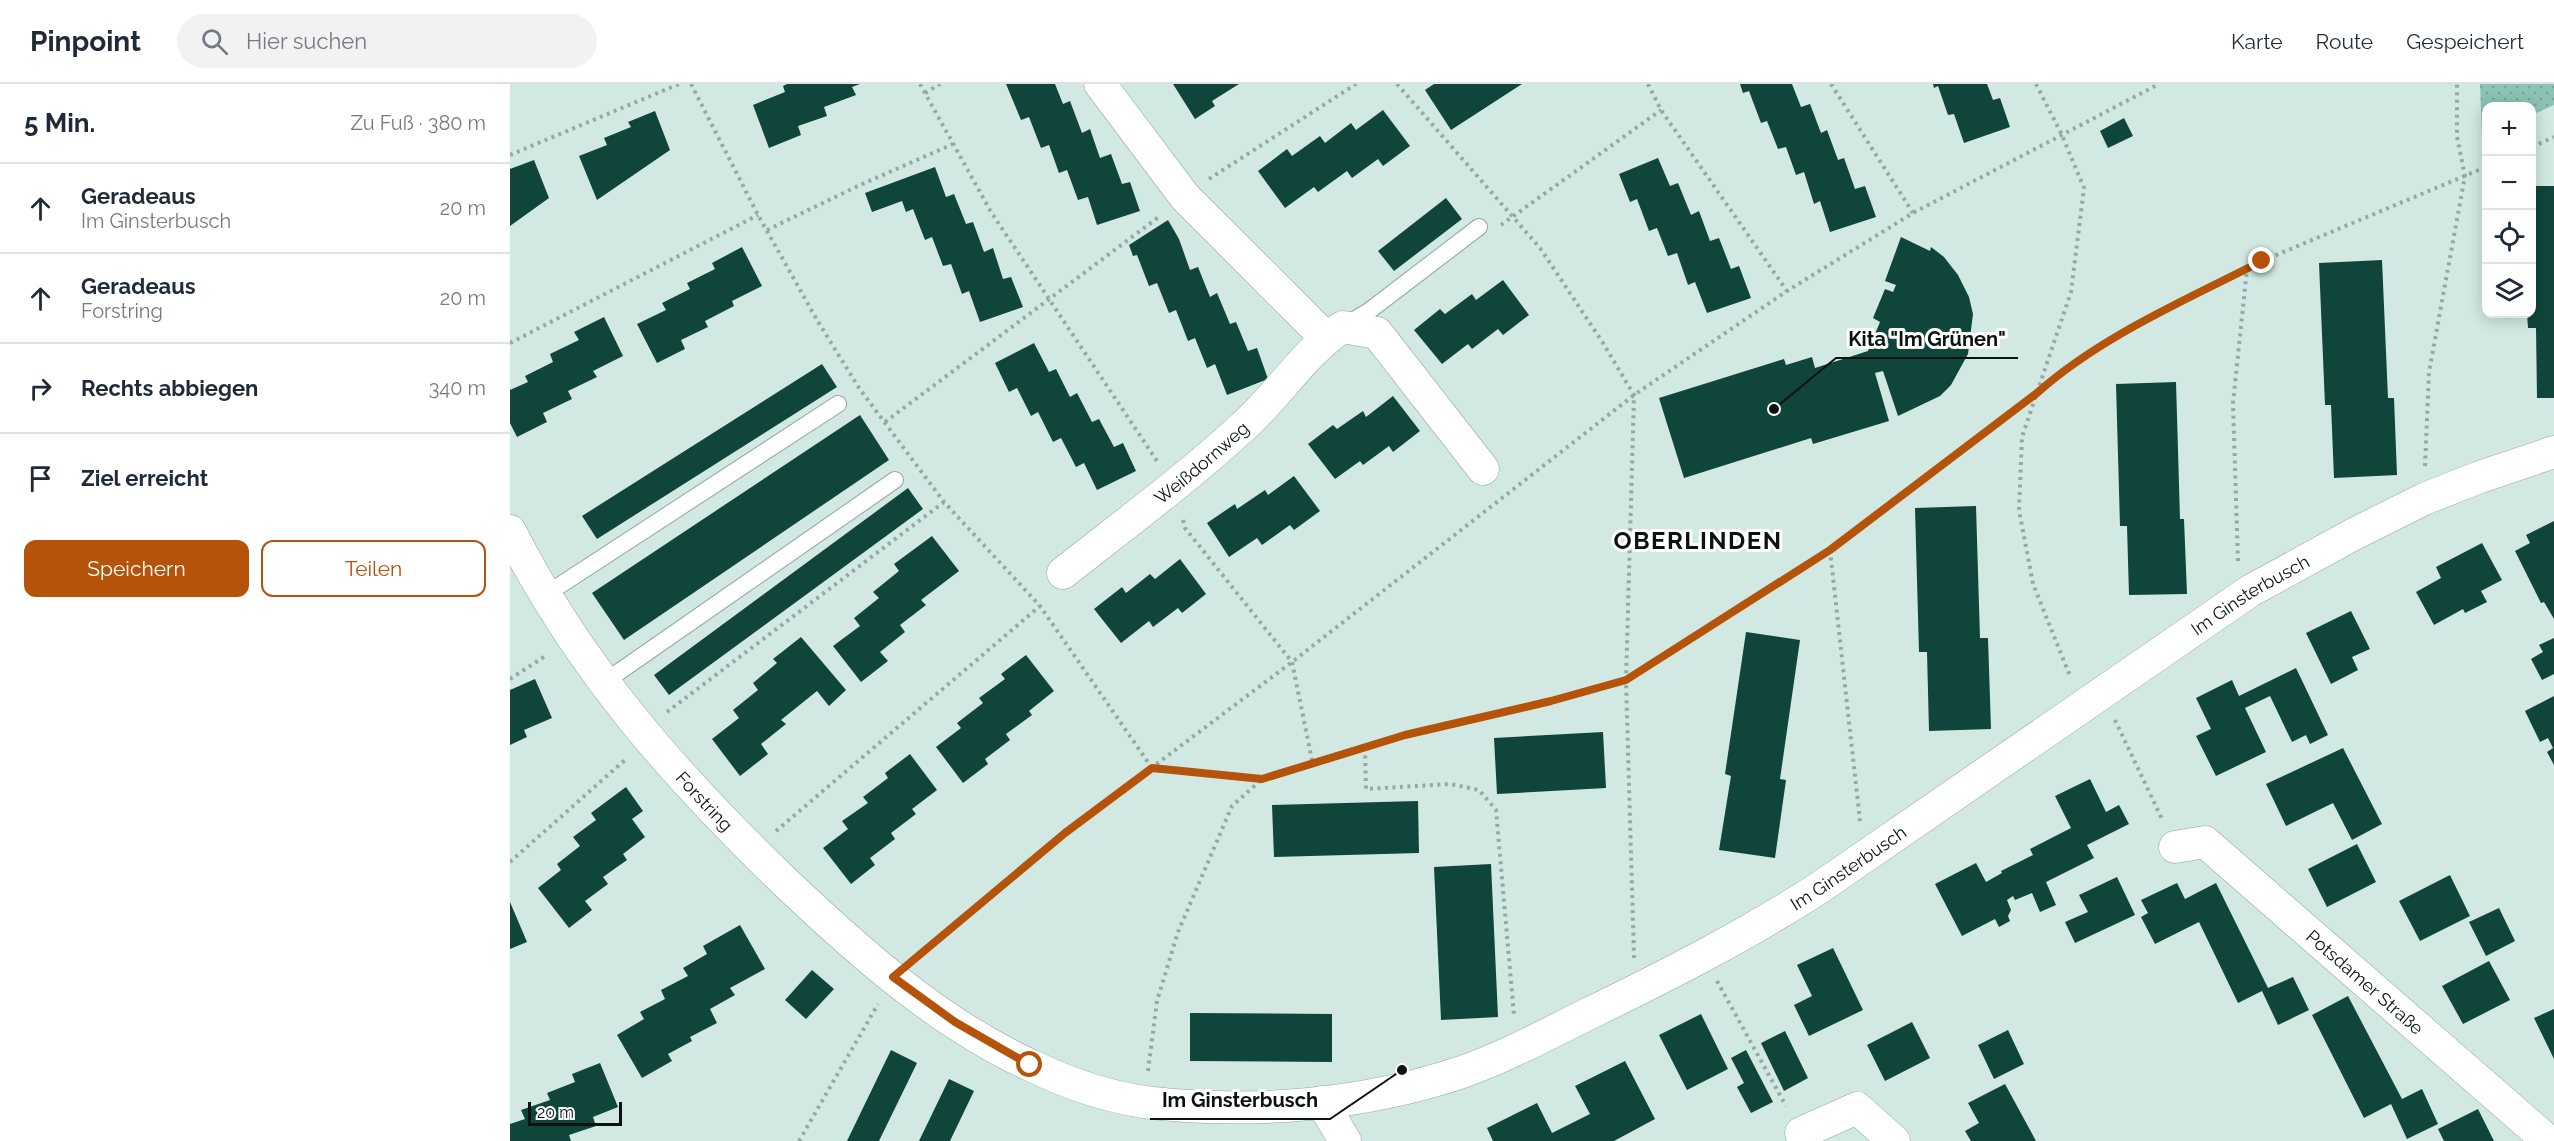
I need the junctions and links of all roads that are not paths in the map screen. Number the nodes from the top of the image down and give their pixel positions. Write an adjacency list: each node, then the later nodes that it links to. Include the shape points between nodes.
1 (1100, 84): 3 (street, via 1185,197)
2 (1479, 226): 3 (lane, via 1370,311)
3 (1334, 332): 6 (street, via 1377,333); 9 (street, Weißdornweg, via 1249,422)
4 (838, 404): 10 (lane)
5 (2554, 452): 14 (street, Im Ginsterbusch, via 2424,499 2250,591 1772,918 1635,991 1517,1049 1457,1073)
6 (1483, 469)
7 (895, 480): 11 (lane)
8 (510, 531): 10 (street, Forstring)
9 (1063, 573)
10 (545, 595): 11 (street, Forstring)
11 (603, 682): 13 (street, Forstring, via 711,810 753,851 843,935)
12 (2175, 847): 18 (street, Potsdamer Straße, via 2205,842)
13 (955, 1022): 14 (street, Im Ginsterbusch, via 1030,1065 1094,1089 1151,1102 1288,1106)
14 (1322, 1102): 16 (street)
15 (1801, 1133): 17 (street, via 1857,1108)
16 (1345, 1141)
17 (1894, 1141)
18 (2548, 1141)

